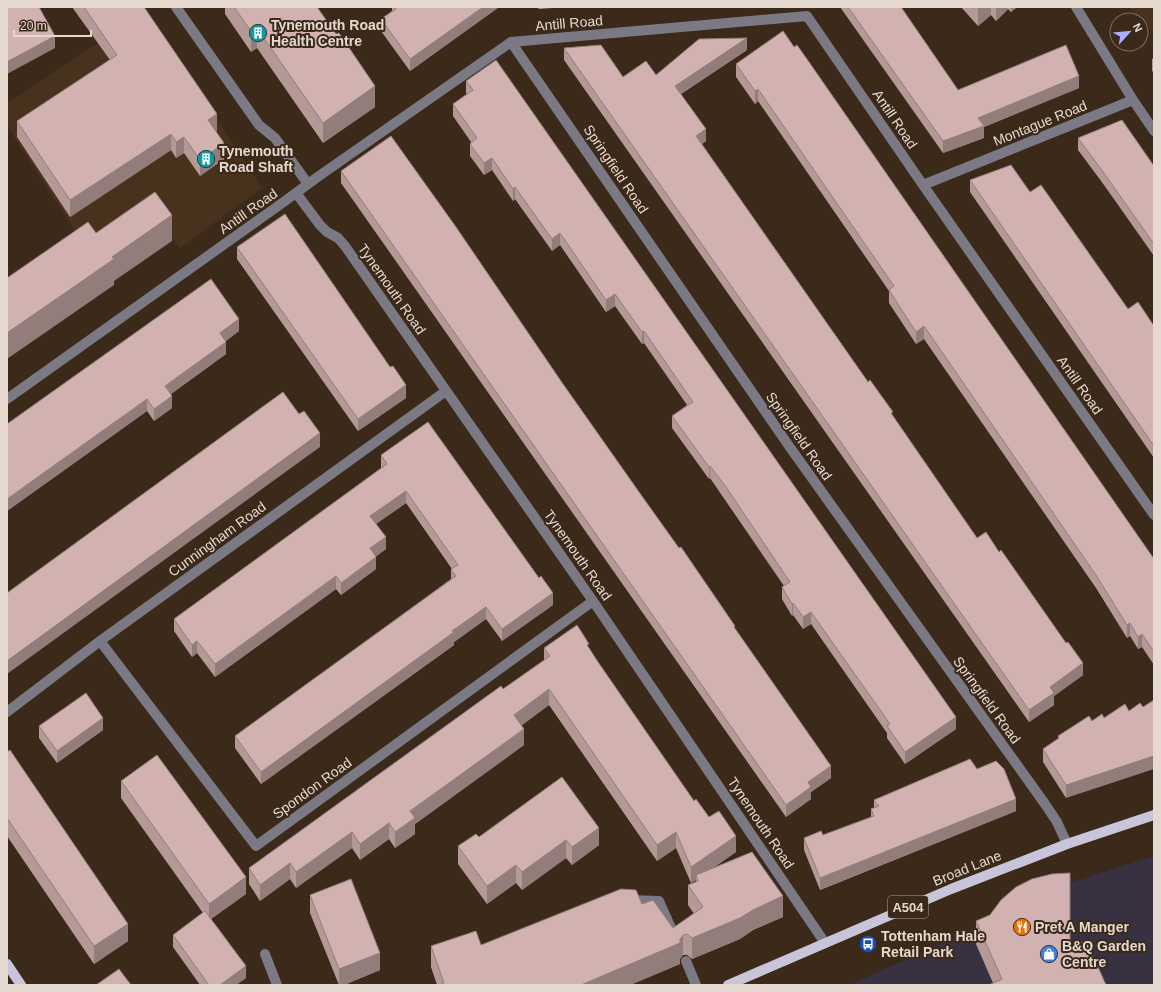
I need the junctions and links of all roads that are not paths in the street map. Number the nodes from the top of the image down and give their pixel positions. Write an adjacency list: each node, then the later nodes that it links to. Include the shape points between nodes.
1 (176, 7): 6 (street, via 260,125 275,138)
2 (1076, 7): 4 (street)
3 (511, 42): 6 (street, Antill Road); 7 (street, Antill Road, via 807,16); 16 (street, Springfield Road, via 789,446 1045,804)
4 (1133, 100): 5 (street); 7 (street, Montague Road)
5 (1154, 131)
6 (308, 184): 8 (street, Antill Road)
7 (923, 185): 11 (street, Antill Road)
8 (296, 193): 9 (street, Tynemouth Road, via 320,225 345,246); 10 (street, Antill Road)
9 (446, 391): 12 (street, Tynemouth Road); 13 (street, Cunningham Road)
10 (7, 399)
11 (1154, 515)
12 (593, 601): 13 (street, Spondon Road, via 256,846); 19 (street, Tynemouth Road)
13 (100, 641): 14 (street, Cunningham Road)
14 (7, 712)
15 (1154, 815): 16 (main road, Broad Lane / A504)
16 (1067, 844): 19 (main road, Broad Lane / A504)
17 (616, 902): 18 (street, via 659,901)
18 (671, 928)
19 (825, 943): 26 (main road, Broad Lane / A504)
20 (265, 954): 24 (street)
21 (686, 961): 25 (street)
22 (7, 964): 23 (main road)
23 (21, 985)
24 (277, 985)
25 (696, 985)
26 (728, 985)

